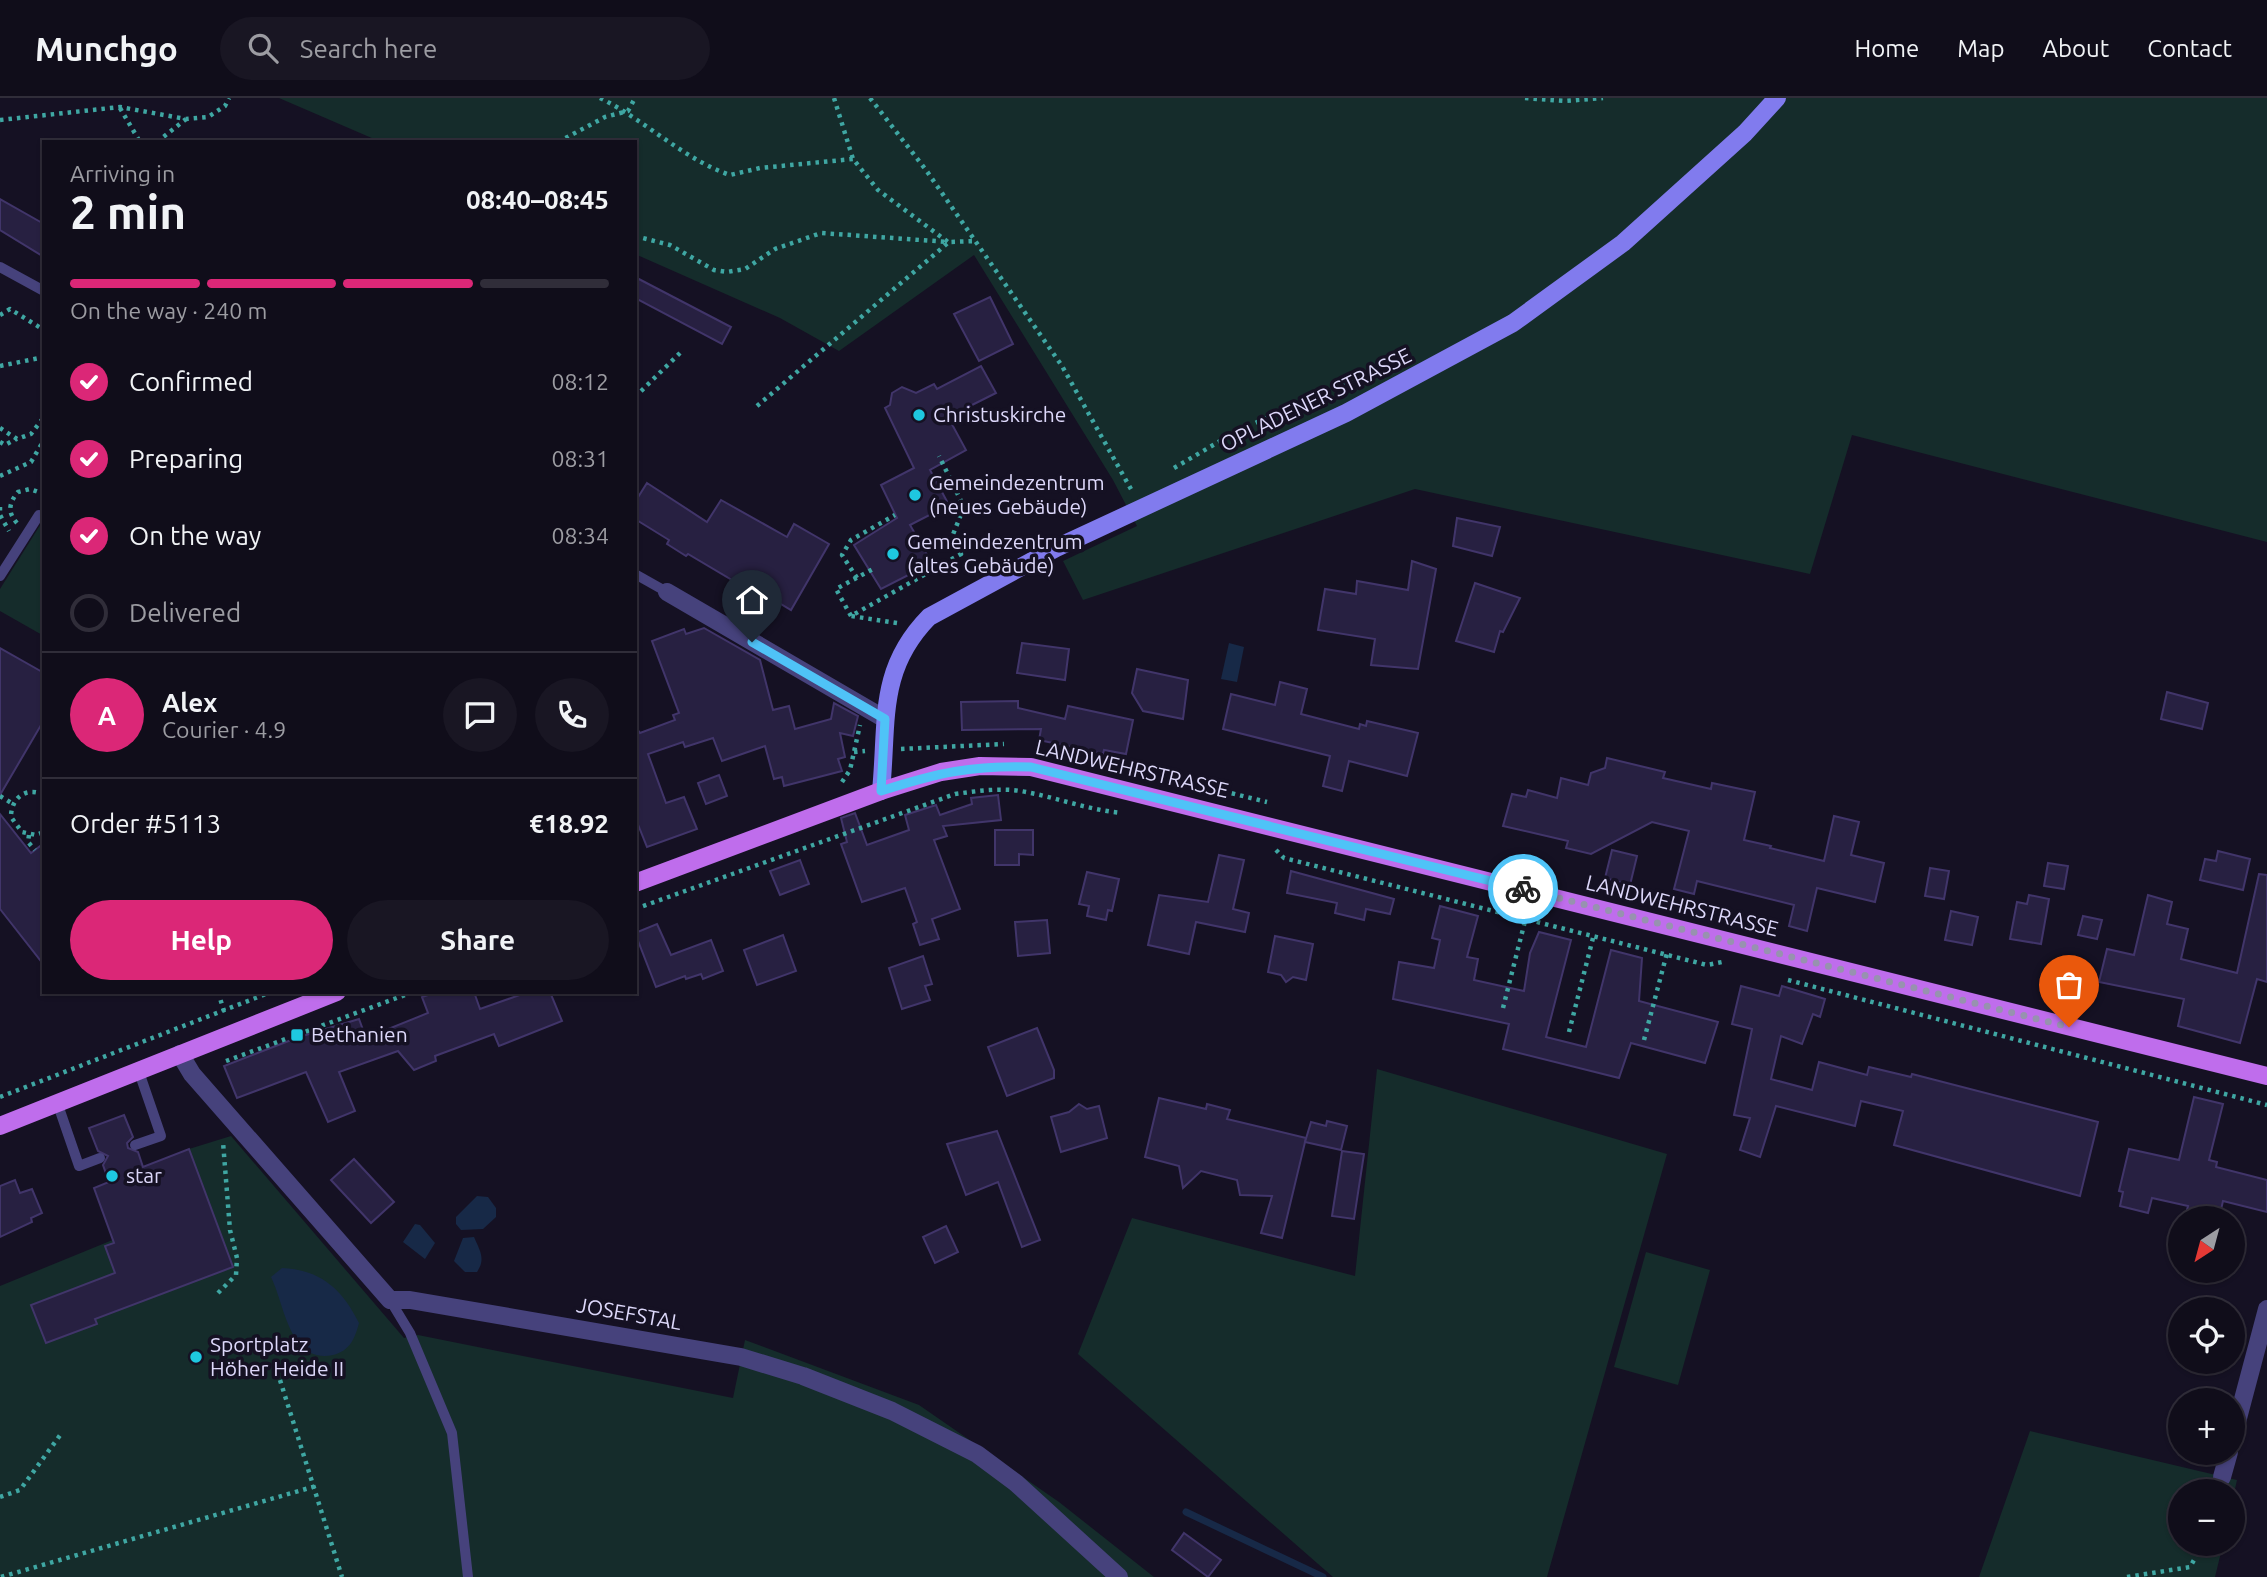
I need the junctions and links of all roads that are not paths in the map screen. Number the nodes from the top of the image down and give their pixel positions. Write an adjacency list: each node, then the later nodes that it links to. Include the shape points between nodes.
1 (1777, 98): 8 (main road, OPLADENER STRASSE, via 1745,133 1623,243 1513,323 1346,413 1056,548 929,617 896,662)
2 (0, 267): 3 (lane)
3 (42, 290)
4 (42, 516): 6 (lane)
5 (637, 575): 7 (lane)
6 (0, 576)
7 (667, 592): 8 (street)
8 (885, 719): 9 (main road, OPLADENER STRASSE)
9 (881, 791): 10 (main road, LANDWEHRSTRASSE); 14 (main road, LANDWEHRSTRASSE, via 942,772 980,766 1031,767)
10 (637, 882)
11 (332, 994): 12 (main road)
12 (180, 1054): 13 (main road); 19 (street, via 192,1074)
13 (139, 1072): 15 (main road); 17 (lane, via 161,1136)
14 (2267, 1076)
15 (58, 1105): 16 (main road); 18 (lane, via 79,1166)
16 (0, 1126)
17 (135, 1145)
18 (100, 1158)
19 (390, 1300): 24 (lane, via 410,1333 452,1433); 25 (street, JOSEFSTAL, via 741,1357 803,1376 892,1411 977,1454 1016,1483)
20 (2267, 1309): 21 (street)
21 (2245, 1392)
22 (2225, 1465): 23 (street)
23 (2222, 1477)
24 (468, 1577)
25 (1119, 1577)

